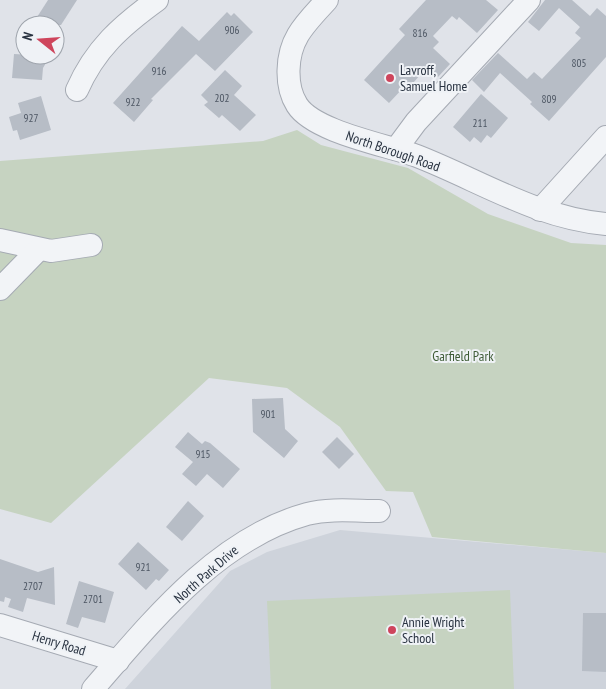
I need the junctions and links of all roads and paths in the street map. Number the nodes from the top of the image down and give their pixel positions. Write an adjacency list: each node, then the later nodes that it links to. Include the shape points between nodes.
1 (157, 0): 4 (street, via 133,17 100,49)
2 (326, 0): 6 (street, North Borough Road, via 297,36 290,58 289,88 297,106 316,122)
3 (529, 0): 6 (street, via 416,122)
4 (76, 90)
5 (606, 137): 7 (street)
6 (396, 149): 7 (street, North Borough Road)
7 (540, 210): 8 (street, North Borough Road)
8 (606, 224)
9 (0, 240): 11 (street)
10 (91, 245): 11 (street, via 64,250)
11 (39, 249): 12 (street)
12 (0, 290)
13 (379, 512): 15 (street, North Park Drive, via 339,510 309,514 278,524 242,543 196,580)
14 (0, 625): 15 (street, Henry Road)
15 (118, 661): 16 (street, North Park Drive)
16 (93, 689)

